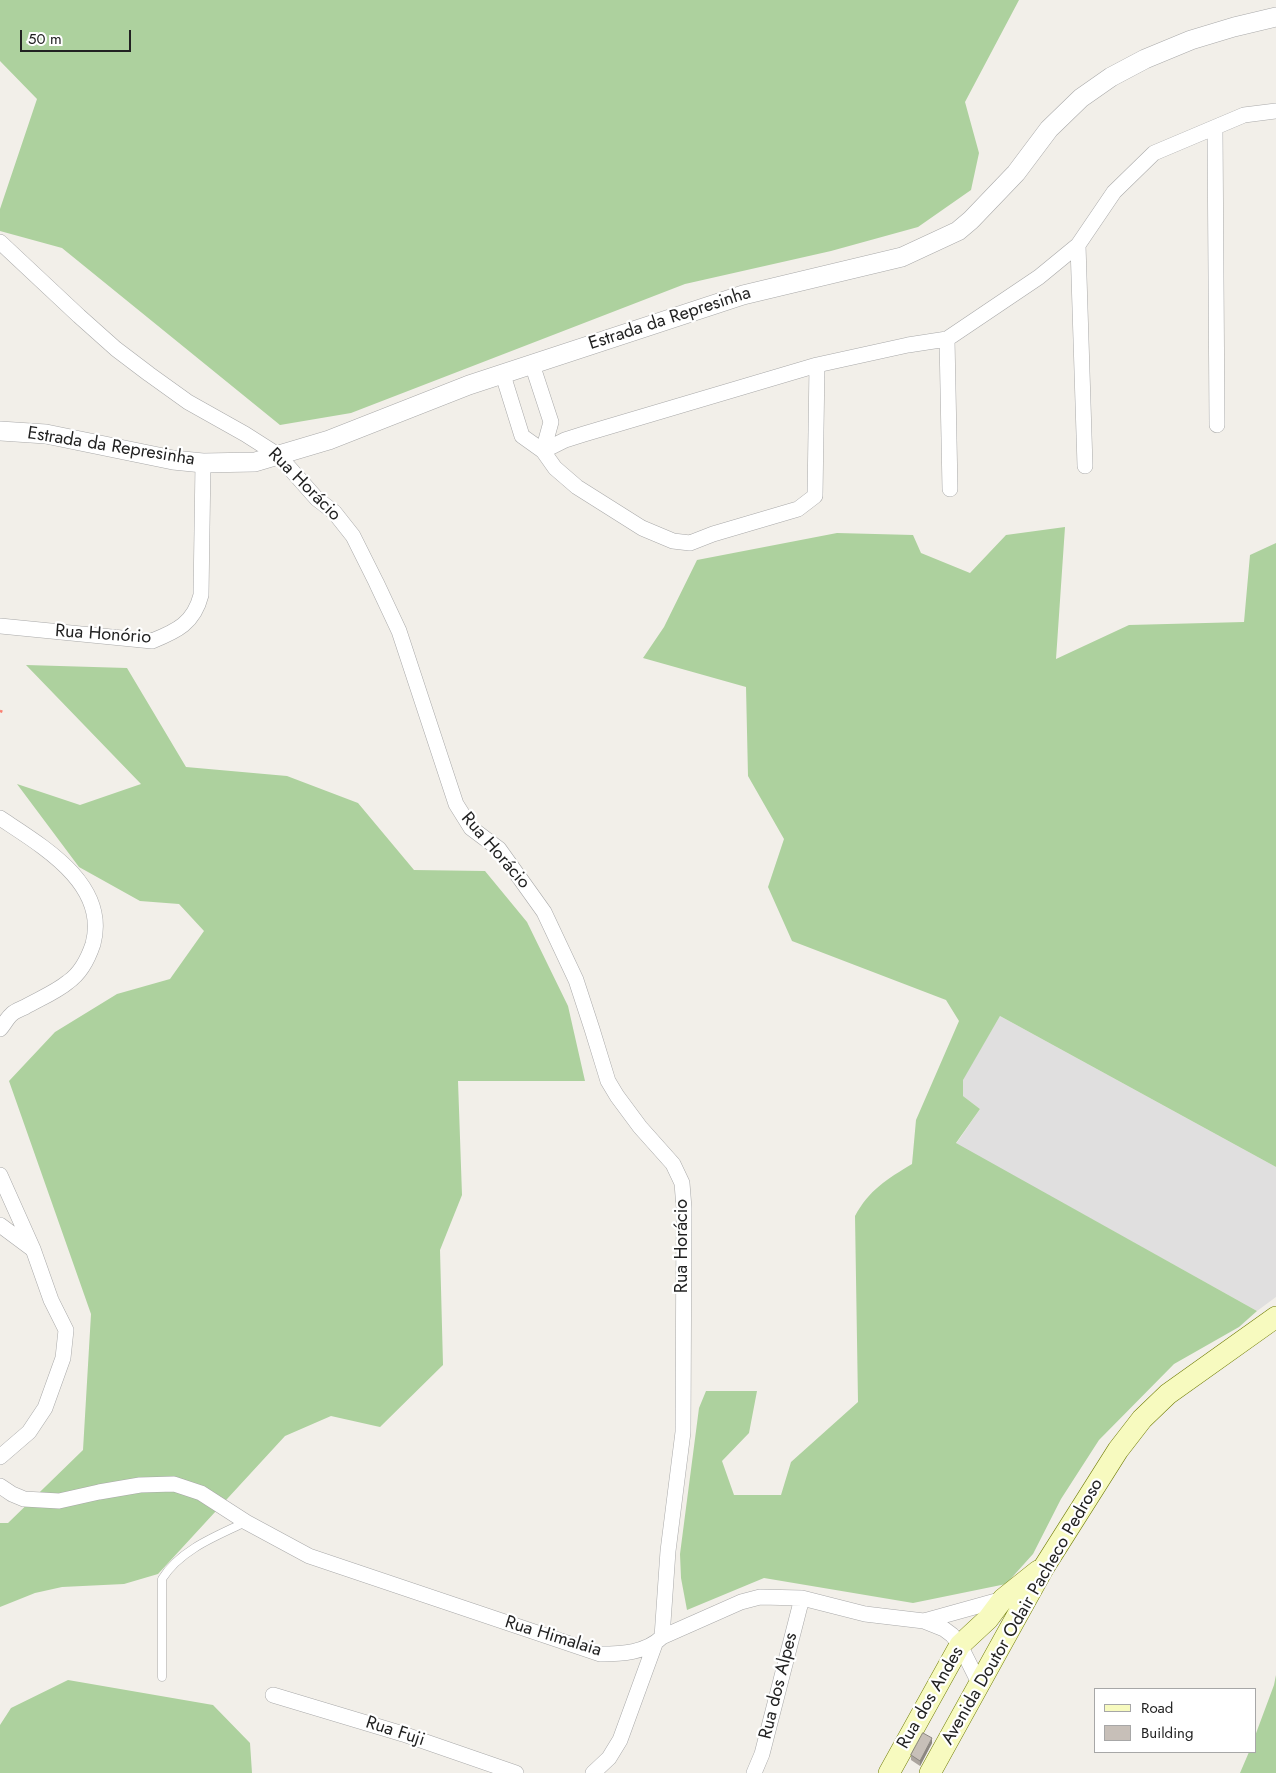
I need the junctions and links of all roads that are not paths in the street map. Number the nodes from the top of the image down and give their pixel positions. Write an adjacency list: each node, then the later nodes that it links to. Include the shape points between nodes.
1 (1276, 17): 7 (street, Estrada da Represinha, via 1191,40 1111,77 1081,98 1049,130 1016,173 972,220 933,244 902,257 743,295)
2 (1276, 111): 3 (street, via 1244,115)
3 (1215, 128): 5 (street, via 1154,153 1114,192); 10 (street)
4 (0, 242): 13 (street, Rua Horácio, via 79,316 149,374 188,402)
5 (1078, 245): 6 (street, via 1039,277); 15 (street)
6 (947, 338): 8 (street); 16 (street)
7 (532, 364): 9 (street, Estrada da Represinha); 12 (street, via 551,422)
8 (817, 365): 12 (street, via 584,434); 12 (street, via 814,496 798,509 690,543 673,541 642,528 577,487 555,468)
9 (503, 375): 12 (street, via 522,436); 13 (street, Estrada da Represinha, via 469,385 329,440)
10 (1217, 424)
11 (0, 431): 14 (street, Estrada da Represinha, via 46,434 173,460)
12 (544, 451)
13 (278, 455): 14 (street, Estrada da Represinha, via 255,462); 31 (street, Rua Horácio, via 353,536 399,631 456,804 471,828 499,849 544,912 576,980 608,1081 640,1127 673,1164 682,1183 683,1432)
14 (203, 462): 17 (street, Rua Honório, via 201,595 198,608 182,626 152,641)
15 (1086, 466)
16 (950, 489)
17 (0, 626)
18 (0, 818): 19 (street, via 66,866 87,892 95,935 90,955 81,970 68,983 12,1014)
19 (0, 1030)
20 (0, 1175): 22 (street)
21 (0, 1225): 22 (street)
22 (33, 1250): 24 (street, via 66,1330 63,1358 45,1408 29,1432)
23 (1276, 1318): 27 (main road, Avenida Doutor Odair Pacheco Pedroso, via 1168,1394 1142,1419 1118,1450)
24 (0, 1457)
25 (0, 1486): 26 (street, Rua Himalaia, via 24,1499 59,1501 99,1492 174,1484 201,1493)
26 (246, 1522): 31 (street, Rua Himalaia, via 309,1556 600,1654 621,1654); 33 (lane, via 197,1545 168,1569 162,1579)
27 (1044, 1567): 29 (main road, Rua dos Andes); 34 (main road, Avenida Doutor Odair Pacheco Pedroso)
28 (802, 1598): 30 (street, Rua Himalaia, via 865,1614); 31 (street, Rua Himalaia, via 760,1597 741,1602); 38 (street, Rua dos Alpes, via 762,1754)
29 (1003, 1599): 30 (street, Rua Himalaia); 32 (main road, Rua dos Andes, via 988,1619)
30 (924, 1621): 32 (street, Rua Himalaia, via 944,1629)
31 (659, 1640): 37 (street, via 620,1740 610,1758)
32 (960, 1644): 34 (street, Rua Himalaia); 39 (main road, Rua dos Andes)
33 (162, 1677)
34 (979, 1684): 40 (main road, Avenida Doutor Odair Pacheco Pedroso)
35 (274, 1695): 36 (street, Rua Fuji)
36 (516, 1773)
37 (593, 1773)
38 (754, 1773)
39 (889, 1773)
40 (930, 1773)

